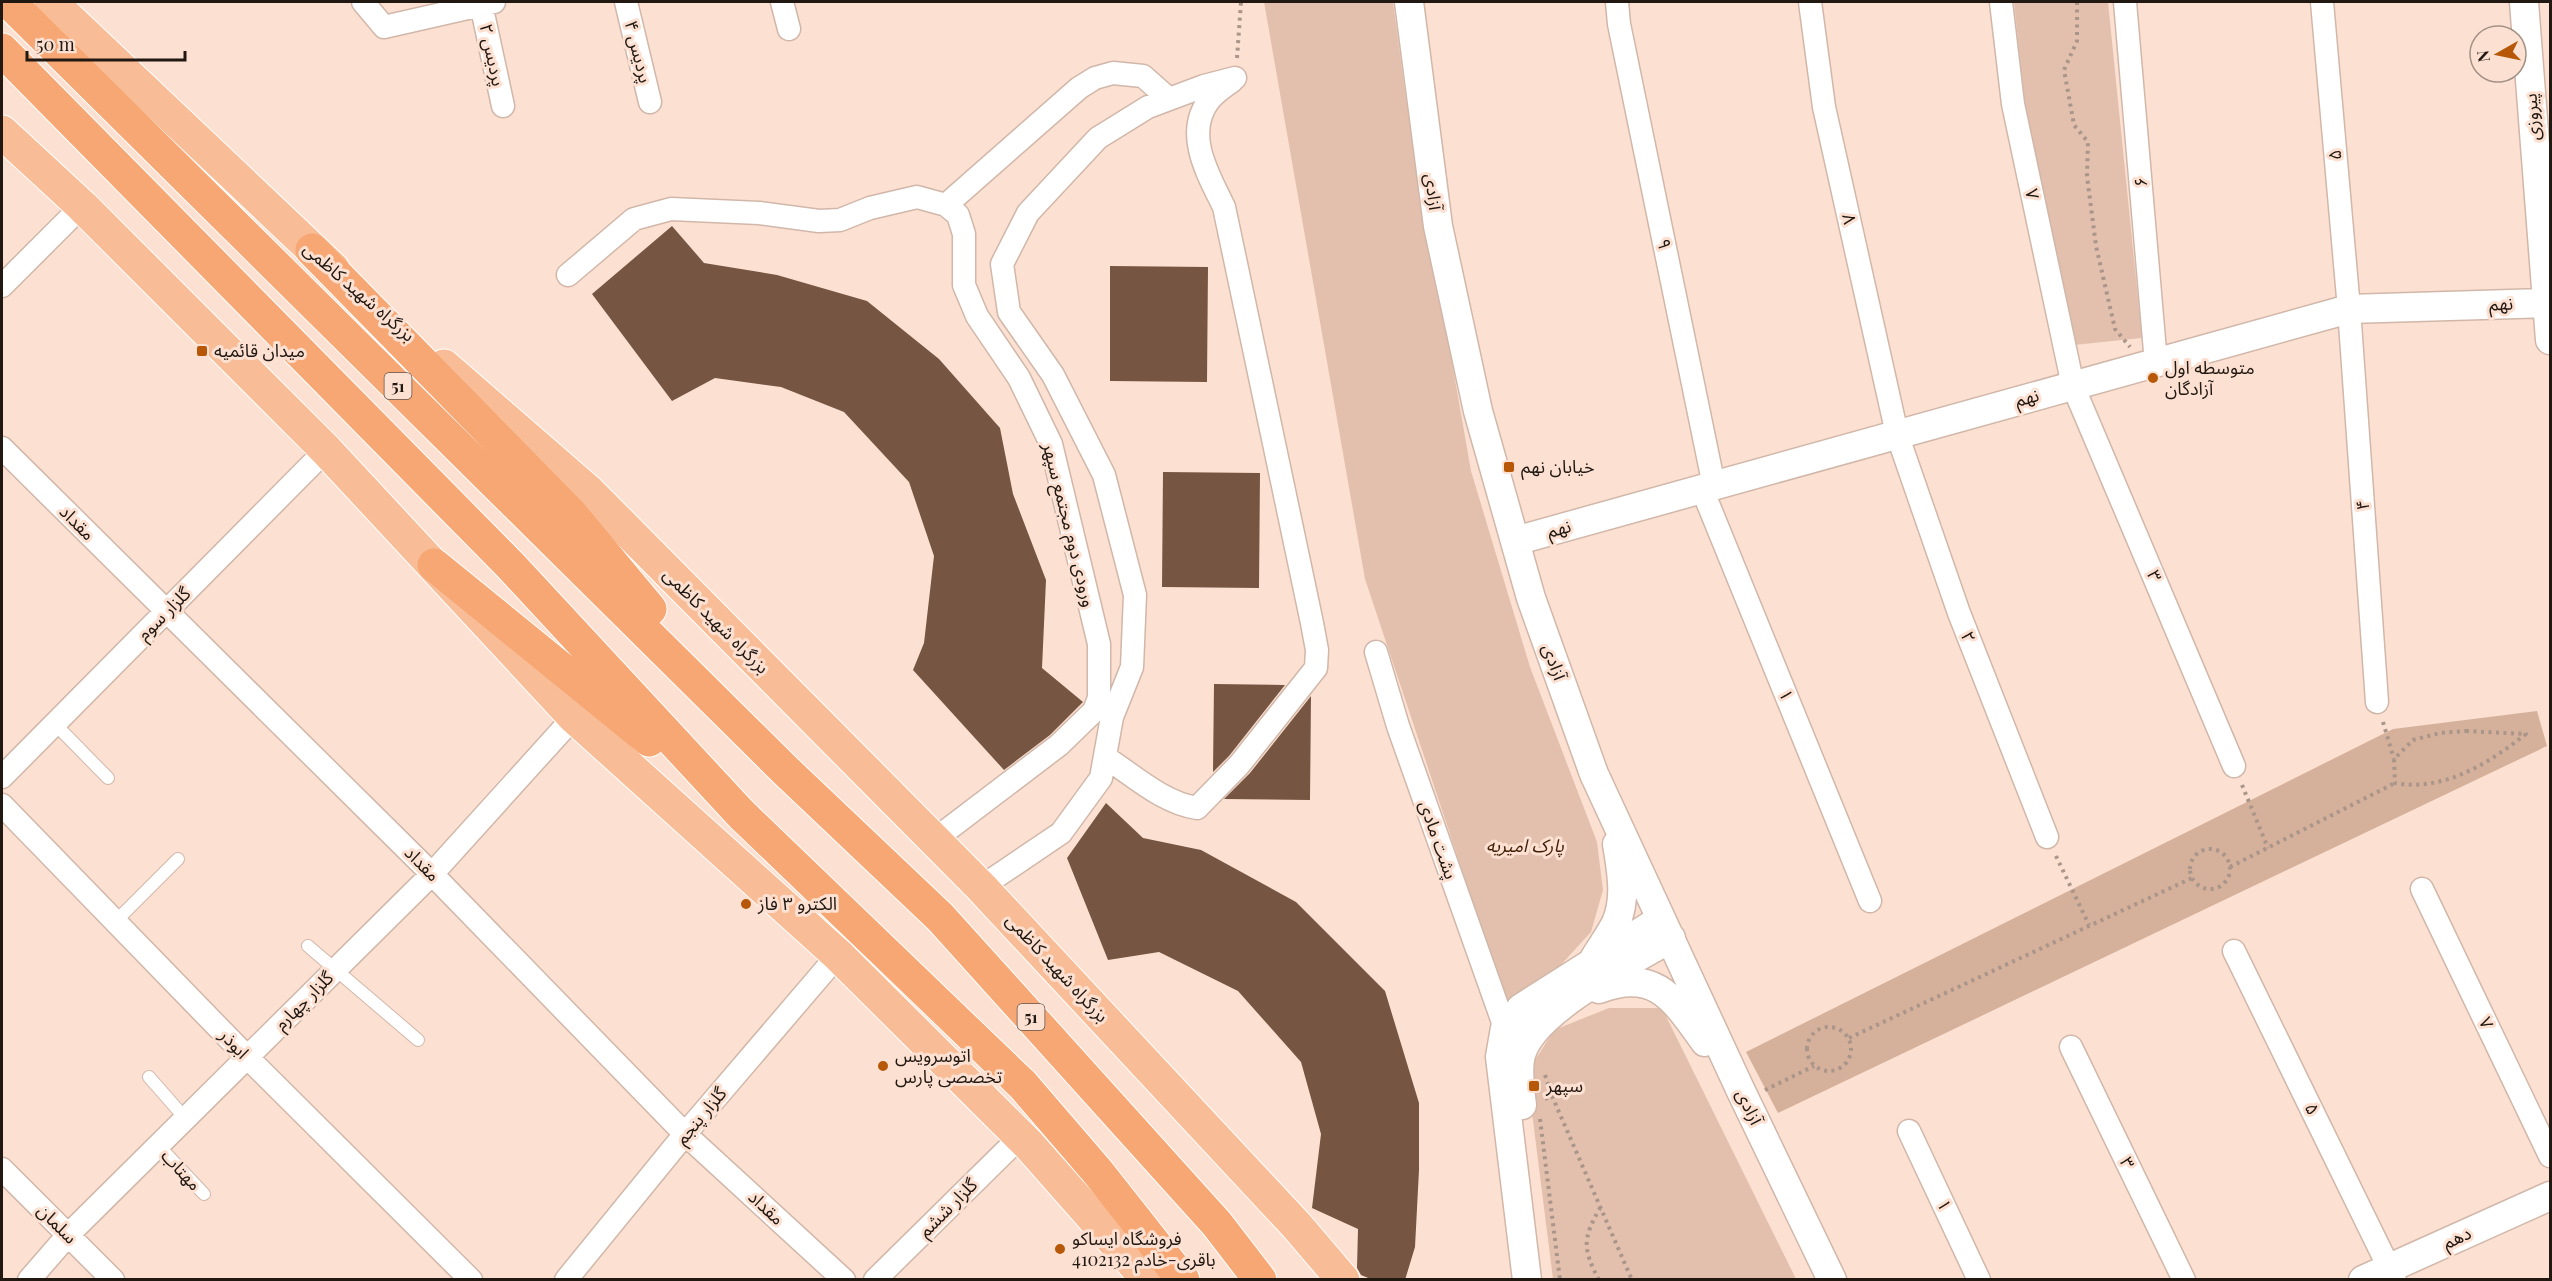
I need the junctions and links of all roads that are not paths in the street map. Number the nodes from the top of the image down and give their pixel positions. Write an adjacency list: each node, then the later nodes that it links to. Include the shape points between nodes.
1 (9, 2): 43 (highway, بزرگراه شهید کاظمی / 51)
2 (363, 2): 13 (street, via 384,27)
3 (626, 2): 17 (street, پردیس ۴)
4 (782, 2): 14 (street)
5 (1409, 2): 34 (street, آزادی, via 1438,226 1478,411)
6 (1617, 2): 33 (street, ۹)
7 (1810, 2): 30 (street, ۸, via 1824,107)
8 (2001, 2): 29 (street, ۷, via 2013,104)
9 (2125, 2): 28 (street, ۶)
10 (2322, 2): 26 (street, ۵)
11 (2524, 2): 25 (street, پیروزی)
12 (53, 4): 22 (main road, بزرگراه شهید کاظمی)
13 (477, 4): 18 (street, پردیس ۲)
14 (789, 29)
15 (2, 50): 48 (highway, via 511,566)
16 (1169, 99): 20 (street, via 1143,76 1113,74 1095,78); 41 (street, via 1148,107 1098,138 1028,213 1002,264 1010,312 1053,375 1104,475 1135,595 1132,667 1112,717); 41 (street, via 1235,78 1210,99 1196,129 1203,162 1224,207 1312,623 1316,668 1239,765 1197,808 1169,799)
17 (650, 102)
18 (504, 106)
19 (2, 132): 21 (main road)
20 (946, 205): 23 (street, via 917,197 840,220 819,221 759,213 671,209 634,219); 50 (street, ورودی دوم مجتمع سپهر, via 958,215 964,234 964,285 977,316 1019,378 1051,444 1099,644 1099,698 1094,711 1059,745)
21 (82, 206): 24 (street); 32 (main road)
22 (312, 250): 43 (highway, via 571,514); 50 (main road, بزرگراه شهید کاظمی, via 589,492)
23 (568, 275)
24 (2, 286)
25 (2546, 303): 26 (street, نهم); 27 (street, پیروزی)
26 (2349, 309): 28 (street, نهم); 38 (street, ۴)
27 (2550, 340)
28 (2150, 364): 29 (street, نهم)
29 (2073, 386): 30 (street, نهم); 42 (street, ۳)
30 (1897, 435): 33 (street, نهم); 49 (street, ۲, via 1959,614)
31 (2, 448): 36 (street, مقداد)
32 (326, 450): 35 (main road); 36 (street, گلزار سوم)
33 (1708, 487): 34 (street, نهم); 55 (street, ۱)
34 (1515, 541): 44 (street, آزادی)
35 (434, 565): 39 (main road); 48 (highway)
36 (166, 612): 40 (street, گلزار سوم); 52 (street, مقداد)
37 (1376, 652): 64 (street, پشت مادی, via 1398,726)
38 (2377, 702)
39 (574, 717): 52 (street, گلزار چهارم); 60 (main road)
40 (55, 724): 45 (street, گلزار سوم); 46 (lane)
41 (1105, 757): 53 (street, via 1101,778 1061,833)
42 (2234, 766)
43 (786, 771): 91 (highway, بزرگراه شهید کاظمی / 51, via 940,917 1217,1224)
44 (1594, 774): 57 (street, آزادی); 61 (street, via 1616,840 1623,881 1617,921)
45 (2, 777)
46 (108, 778)
47 (2, 805): 56 (street, ابوذر)
48 (741, 814): 77 (highway, via 1023,1084)
49 (2047, 837)
50 (934, 840): 53 (main road, بزرگراه شهید کاظمی)
51 (178, 859): 56 (lane)
52 (432, 874): 62 (street, گلزار چهارم); 72 (street, مقداد)
53 (981, 887): 92 (main road, بزرگراه شهید کاظمی)
54 (2422, 889): 75 (street, ۷)
55 (1870, 901)
56 (115, 922): 67 (street, ابوذر)
57 (1666, 929): 61 (street); 63 (street); 69 (street, آزادی)
58 (308, 946): 62 (lane)
59 (2234, 951): 81 (street, ۵)
60 (838, 955): 72 (street, گلزار پنجم); 73 (main road)
61 (1591, 964): 64 (street, via 1521,1008)
62 (336, 969): 65 (lane); 67 (street, گلزار چهارم)
63 (1562, 1005): 64 (street, via 1532,1032); 69 (street, via 1615,983 1643,982 1672,997)
64 (1515, 1037): 93 (street, via 1500,1057); 94 (street, via 1521,1055 1520,1088)
65 (418, 1041)
66 (2071, 1047): 97 (street, ۳)
67 (247, 1058): 70 (street, گلزار چهارم); 85 (street, ابوذر)
68 (149, 1077): 70 (lane)
69 (1743, 1095): 95 (street, آزادی)
70 (185, 1118): 74 (street, گلزار چهارم)
71 (1909, 1131): 96 (street, ۱)
72 (685, 1134): 86 (street, گلزار پنجم); 87 (street, مقداد)
73 (1020, 1137): 82 (street, گلزار ششم); 88 (main road)
74 (158, 1145): 78 (lane, مهتاب); 80 (street, گلزار چهارم)
75 (2550, 1156)
76 (2, 1169): 80 (street, سلمان)
77 (1097, 1171): 89 (highway); 90 (highway)
78 (204, 1194)
79 (2550, 1196): 81 (street, دهم)
80 (68, 1235): 83 (street, گلزار چهارم); 84 (street, سلمان)
81 (2392, 1274): 98 (street, دهم)
82 (879, 1278)
83 (29, 1280)
84 (113, 1280)
85 (471, 1280)
86 (566, 1280)
87 (844, 1280)
88 (1148, 1280)
89 (1164, 1280)
90 (1183, 1280)
91 (1260, 1280)
92 (1343, 1280)
93 (1527, 1280)
94 (1544, 1280)
95 (1832, 1280)
96 (1979, 1280)
97 (2184, 1280)
98 (2363, 1280)

